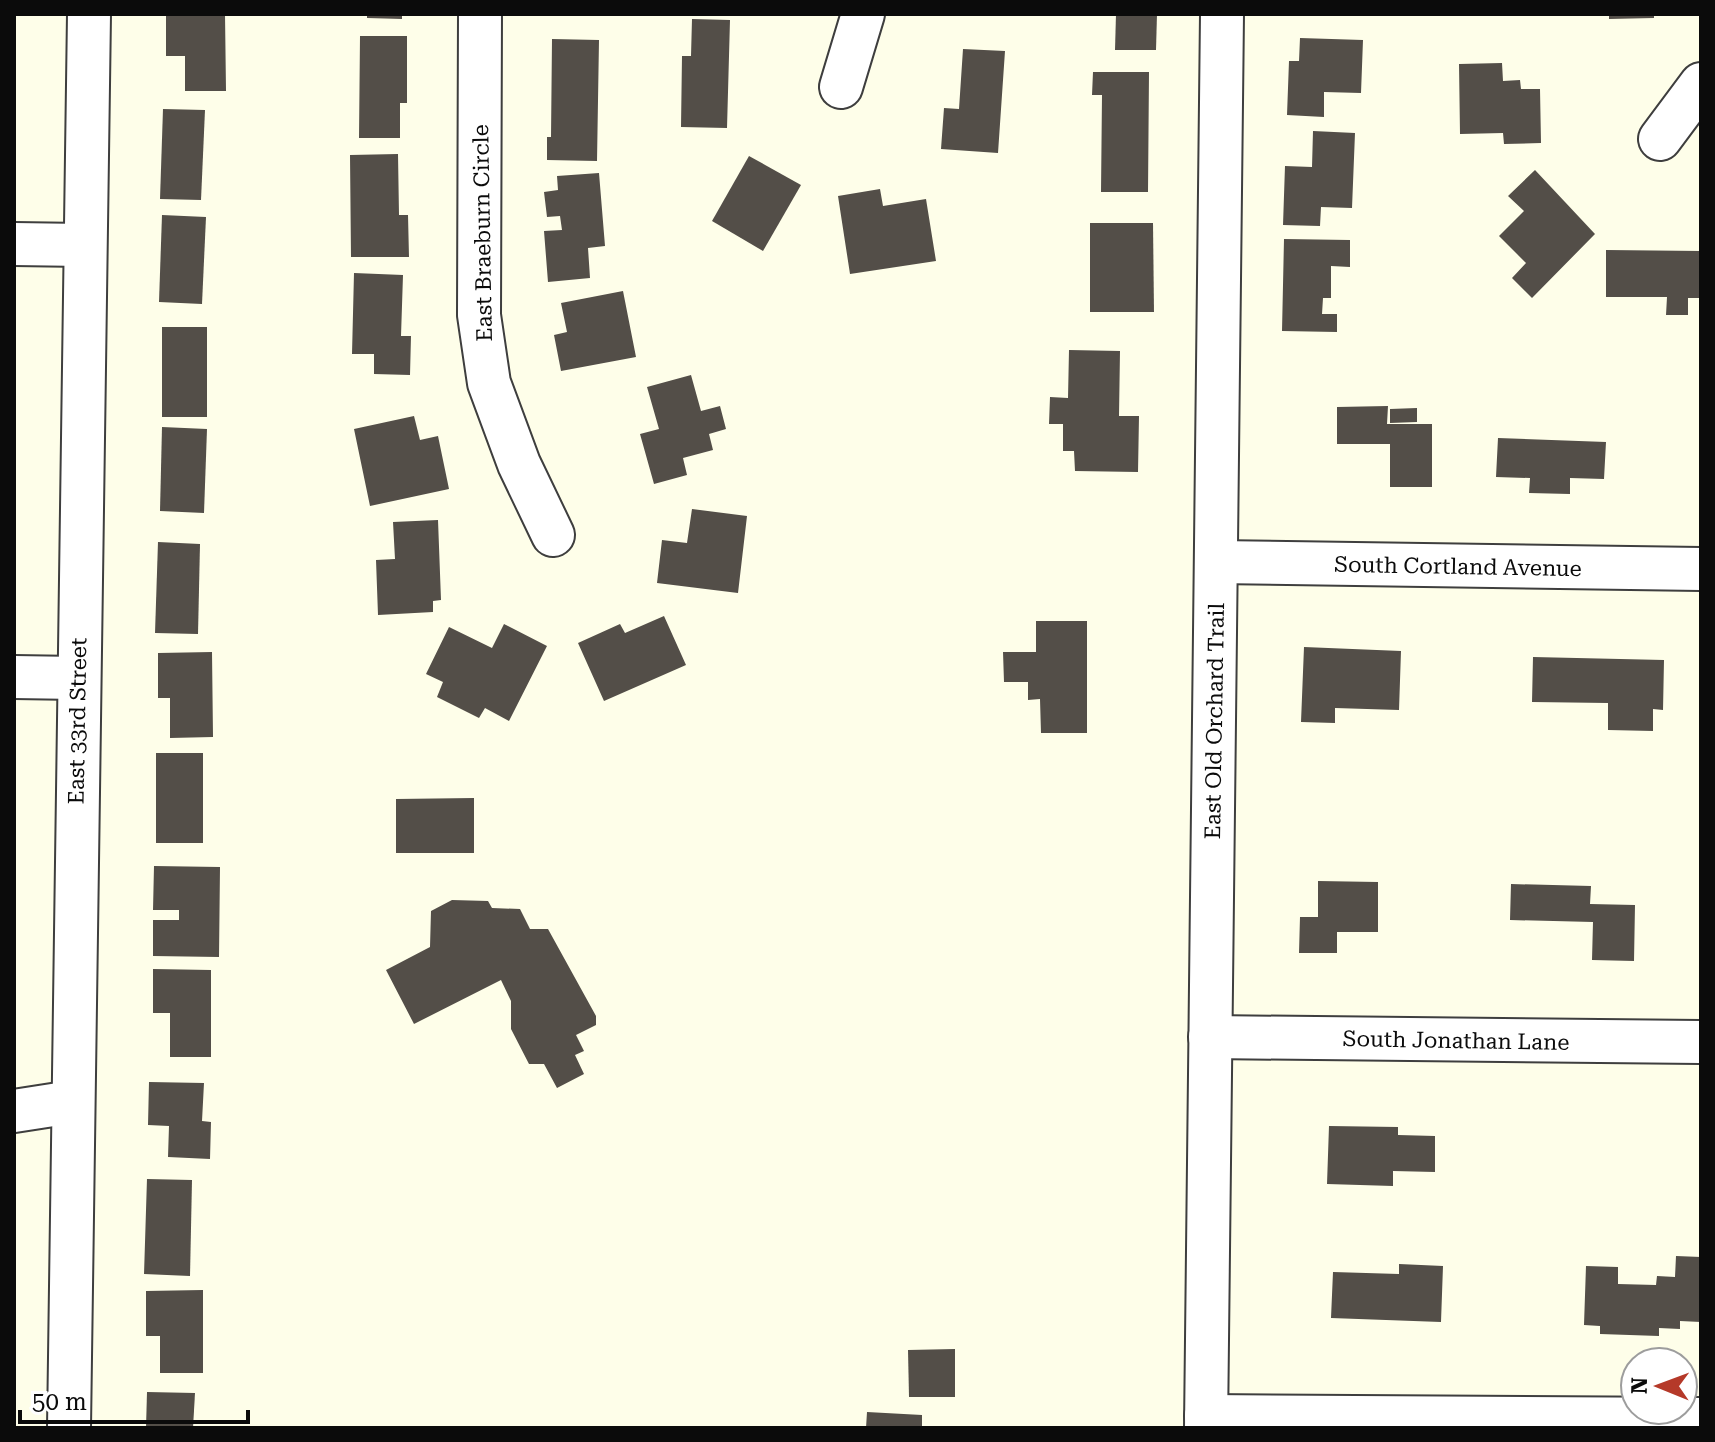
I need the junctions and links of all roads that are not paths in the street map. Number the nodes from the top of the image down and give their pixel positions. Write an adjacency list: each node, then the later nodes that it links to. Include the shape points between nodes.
1 (89, 14): 9 (street, East 33rd Street)
2 (480, 14): 10 (street, East Braeburn Circle, via 479,315 489,383)
3 (863, 14): 6 (street)
4 (1222, 14): 11 (street, East Old Orchard Trail)
5 (1701, 84): 7 (street)
6 (841, 87)
7 (1660, 139)
8 (14, 244): 9 (street)
9 (84, 245): 14 (street, East 33rd Street)
10 (553, 535)
11 (1216, 562): 12 (street, South Cortland Avenue); 15 (street, East Old Orchard Trail)
12 (1701, 569)
13 (14, 677): 14 (street)
14 (78, 678): 17 (street, East 33rd Street)
15 (1210, 1037): 16 (street, South Jonathan Lane); 20 (street, East Old Orchard Trail)
16 (1701, 1042)
17 (72, 1102): 18 (street); 21 (street, East 33rd Street)
18 (14, 1111)
19 (1701, 1419): 20 (street)
20 (1206, 1422)
21 (69, 1428)

